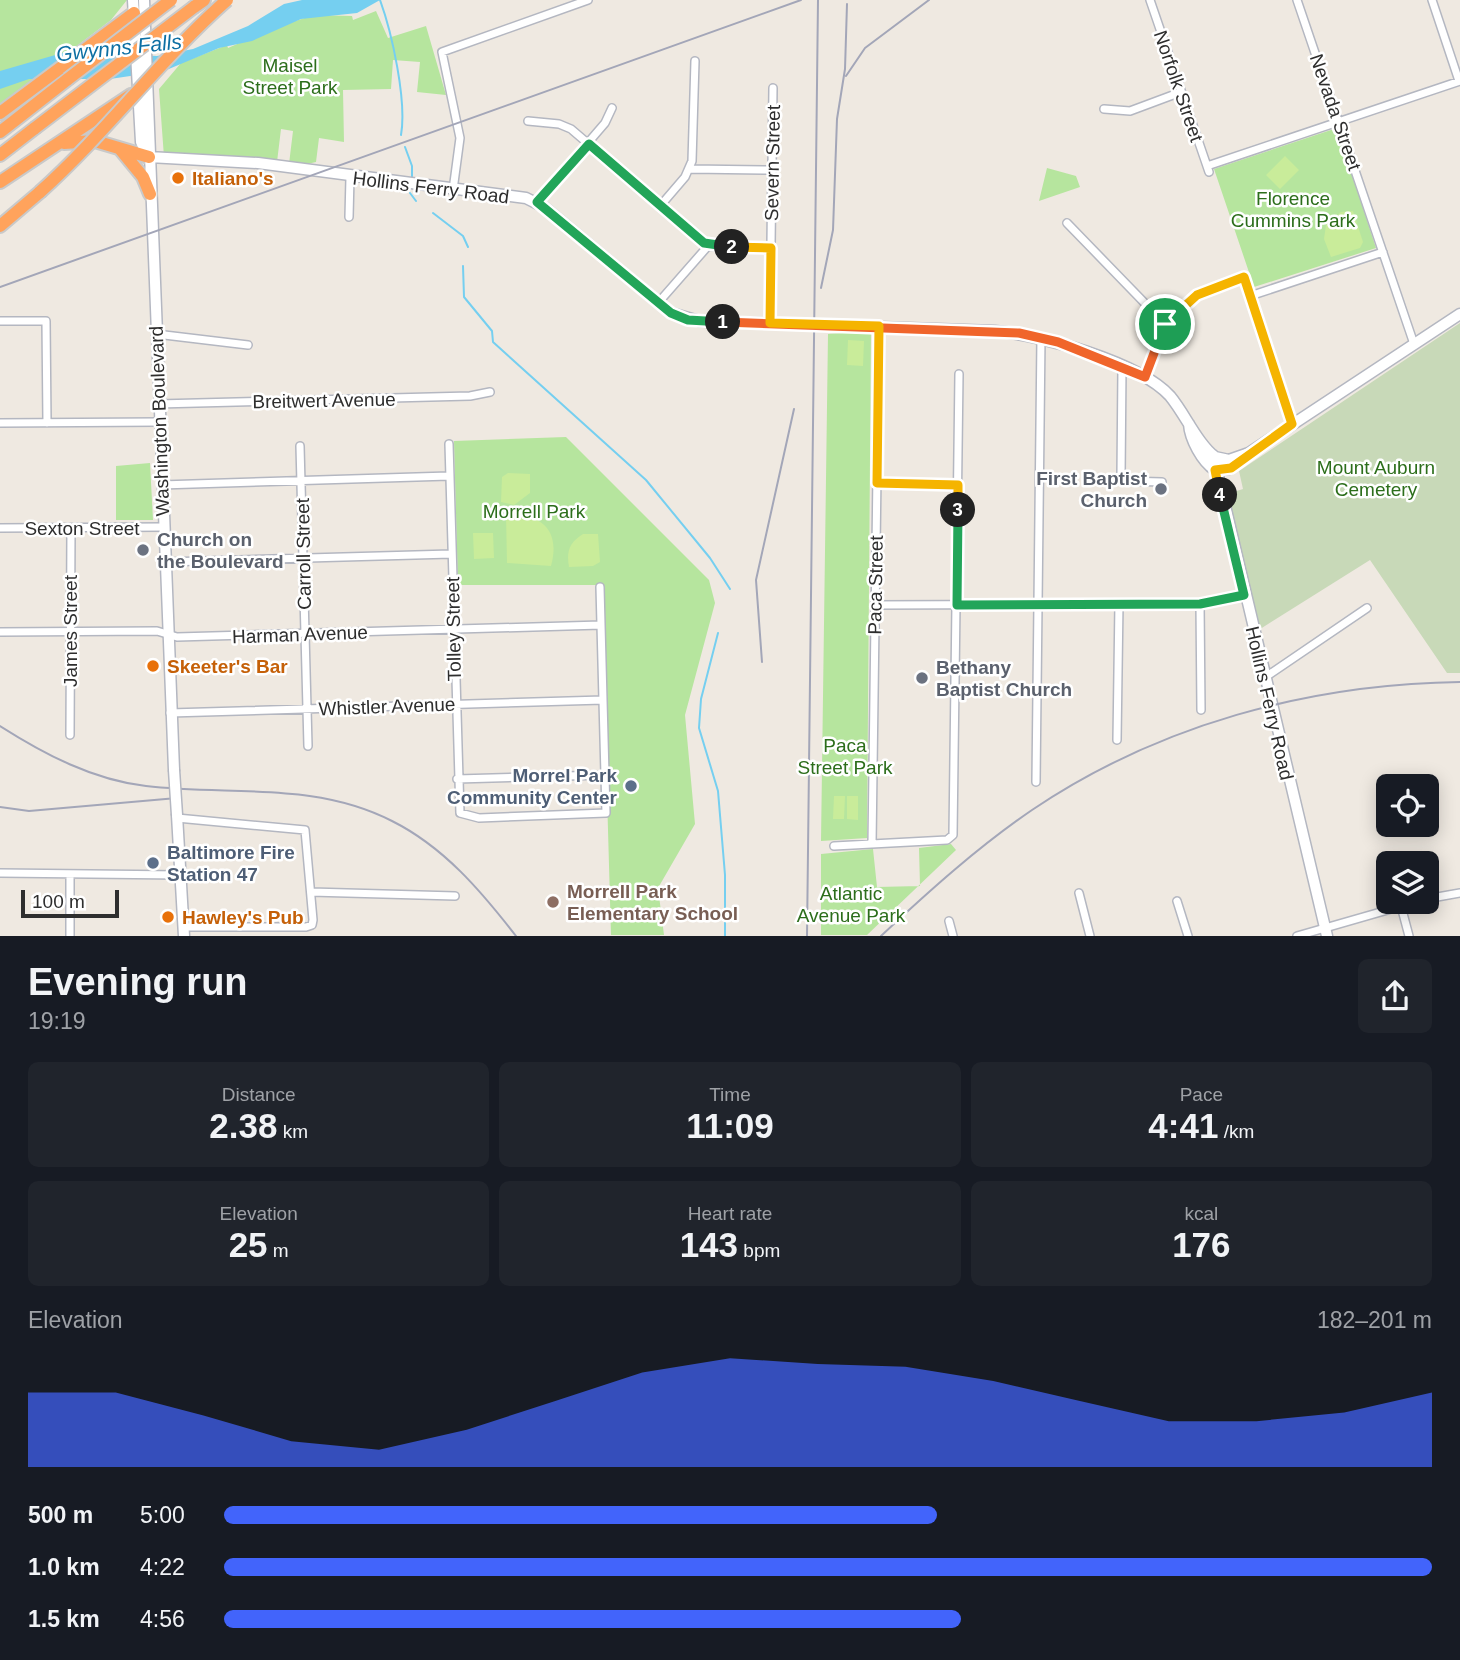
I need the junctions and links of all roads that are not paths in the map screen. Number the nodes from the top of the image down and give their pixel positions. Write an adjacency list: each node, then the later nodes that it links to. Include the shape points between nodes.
1 (144, 0): 9 (street, Washington Boulevard)
2 (172, 0): 20 (highway, bridge)
3 (227, 0): 36 (highway, bridge, via 97,138)
4 (589, 0): 30 (street, via 442,52 461,147)
5 (1150, 0): 14 (street, Norfolk Street)
6 (1297, 0): 19 (street, Nevada Street)
7 (1432, 0): 11 (street)
8 (199, 4): 24 (highway, bridge)
9 (137, 8): 12 (street, Washington Boulevard, via 134,45); 12 (street, Washington Boulevard, via 146,41); 17 (highway)
10 (695, 61): 26 (street)
11 (1460, 81): 19 (street)
12 (142, 85): 23 (highway); 25 (street, Washington Boulevard, via 141,142)
13 (773, 88): 27 (street, Severn Street)
14 (1181, 92): 16 (street, via 1130,111); 19 (street, Norfolk Street, via 1208,169)
15 (612, 108): 21 (street)
16 (1104, 109)
17 (0, 113)
18 (528, 121): 21 (street, via 566,126)
19 (1339, 122): 39 (street, Nevada Street)
20 (0, 132)
21 (589, 144): 32 (street); 33 (street)
22 (117, 147): 23 (highway, via 79,141); 25 (highway); 31 (highway, via 136,166)
23 (48, 150): 29 (highway)
24 (0, 155)
25 (149, 158): 28 (street, Hollins Ferry Road, via 258,163); 31 (street, Washington Boulevard)
26 (690, 169): 27 (street); 33 (street)
27 (772, 170): 38 (street, Severn Street)
28 (350, 177): 30 (street, Hollins Ferry Road); 34 (street)
29 (0, 182)
30 (453, 190): 32 (street, Hollins Ferry Road)
31 (150, 194): 47 (street, Washington Boulevard)
32 (537, 202): 41 (street, Hollins Ferry Road)
33 (661, 205): 37 (street)
34 (349, 217)
35 (1067, 223): 45 (street)
36 (0, 226)
37 (708, 246): 38 (street); 41 (street)
38 (771, 248): 44 (street, Severn Street)
39 (1383, 252): 40 (street); 49 (street, Nevada Street)
40 (1250, 296): 45 (street, via 1244,277 1197,295); 60 (street)
41 (658, 303): 44 (street, Hollins Ferry Road, via 688,320)
42 (1460, 314): 49 (street)
43 (0, 321): 58 (street, via 46,321)
44 (770, 323): 46 (street, Hollins Ferry Road)
45 (1165, 324): 53 (street)
46 (879, 326): 48 (street, Hollins Ferry Road); 69 (street, Paca Street)
47 (156, 334): 50 (street); 55 (street, Washington Boulevard)
48 (1041, 337): 51 (street, Hollins Ferry Road); 80 (street)
49 (1414, 344): 60 (street)
50 (248, 345)
51 (1122, 366): 53 (street, Hollins Ferry Road); 68 (street, via 1122,479)
52 (959, 374): 71 (street)
53 (1145, 377): 59 (street, Hollins Ferry Road, via 1169,395)
54 (490, 392): 55 (street, Breitwert Avenue)
55 (158, 404): 56 (street, Washington Boulevard)
56 (159, 422): 58 (street); 70 (street, Washington Boulevard)
57 (0, 423): 58 (street)
58 (47, 423)
59 (1189, 424): 64 (street, Hollins Ferry Road); 65 (street, Hollins Ferry Road, via 1204,459)
60 (1292, 424): 63 (street)
61 (449, 444): 66 (street, Tolley Street)
62 (300, 446): 67 (street, Carroll Street)
63 (1249, 453): 64 (street, via 1229,460); 65 (street, via 1231,468)
64 (1215, 457): 65 (street, Hollins Ferry Road)
65 (1215, 470): 79 (street, Hollins Ferry Road)
66 (449, 476): 67 (street); 75 (street, Tolley Street)
67 (301, 481): 70 (street); 76 (street, Carroll Street)
68 (1162, 482)
69 (877, 483): 71 (street); 83 (street, Paca Street)
70 (162, 485): 72 (street, Washington Boulevard)
71 (958, 485): 84 (street)
72 (163, 527): 74 (street, Sexton Street); 77 (street, Washington Boulevard)
73 (0, 528): 74 (street, Sexton Street)
74 (71, 528): 88 (street, James Street)
75 (452, 554): 76 (street); 87 (street, Tolley Street)
76 (303, 558): 77 (street); 90 (street, Carroll Street)
77 (164, 562): 91 (street, Washington Boulevard)
78 (600, 587): 86 (street)
79 (1244, 595): 82 (street); 92 (street, Hollins Ferry Road)
80 (1038, 603): 81 (street); 84 (street); 103 (street)
81 (1119, 603): 82 (street); 99 (street)
82 (1200, 604): 96 (street)
83 (875, 605): 84 (street); 105 (street, Paca Street)
84 (957, 605): 105 (street, via 952,838)
85 (1367, 608): 92 (street)
86 (601, 625): 87 (street, Harman Avenue); 93 (street)
87 (453, 629): 90 (street, Harman Avenue); 94 (street, Tolley Street)
88 (71, 631): 89 (street, Harman Avenue); 91 (street, Harman Avenue, via 157,631); 98 (street, James Street)
89 (0, 632)
90 (305, 633): 91 (street, Harman Avenue); 95 (street, Carroll Street)
91 (167, 635): 97 (street, Washington Boulevard)
92 (1264, 678): 120 (street, Hollins Ferry Road)
93 (603, 700): 94 (street, Whistler Avenue); 101 (street)
94 (455, 704): 95 (street, Whistler Avenue); 102 (street, Tolley Street)
95 (307, 708): 97 (street, Whistler Avenue); 100 (street, Carroll Street)
96 (1201, 710)
97 (170, 713): 104 (street, Washington Boulevard, bridge)
98 (70, 735)
99 (1118, 740)
100 (308, 746)
101 (605, 775): 102 (street); 102 (street, Tolley Street, via 606,813 479,818 460,813)
102 (457, 779)
103 (1036, 782)
104 (177, 816): 109 (street, Washington Boulevard); 110 (street, via 305,830)
105 (872, 844): 106 (street)
106 (834, 846)
107 (0, 873): 108 (street)
108 (70, 874): 109 (street); 121 (street)
109 (180, 875): 119 (street, Washington Boulevard)
110 (311, 892): 113 (street); 119 (street, via 312,925)
111 (1079, 893): 123 (street)
112 (1460, 893): 114 (street)
113 (454, 896)
114 (1439, 897)
115 (1177, 901): 124 (street)
116 (1378, 914): 120 (street)
117 (1403, 914): 126 (street)
118 (949, 921): 122 (street)
119 (184, 931)
120 (1326, 932): 125 (street)
121 (70, 936)
122 (953, 936)
123 (1090, 936)
124 (1188, 936)
125 (1297, 936)
126 (1409, 936)

